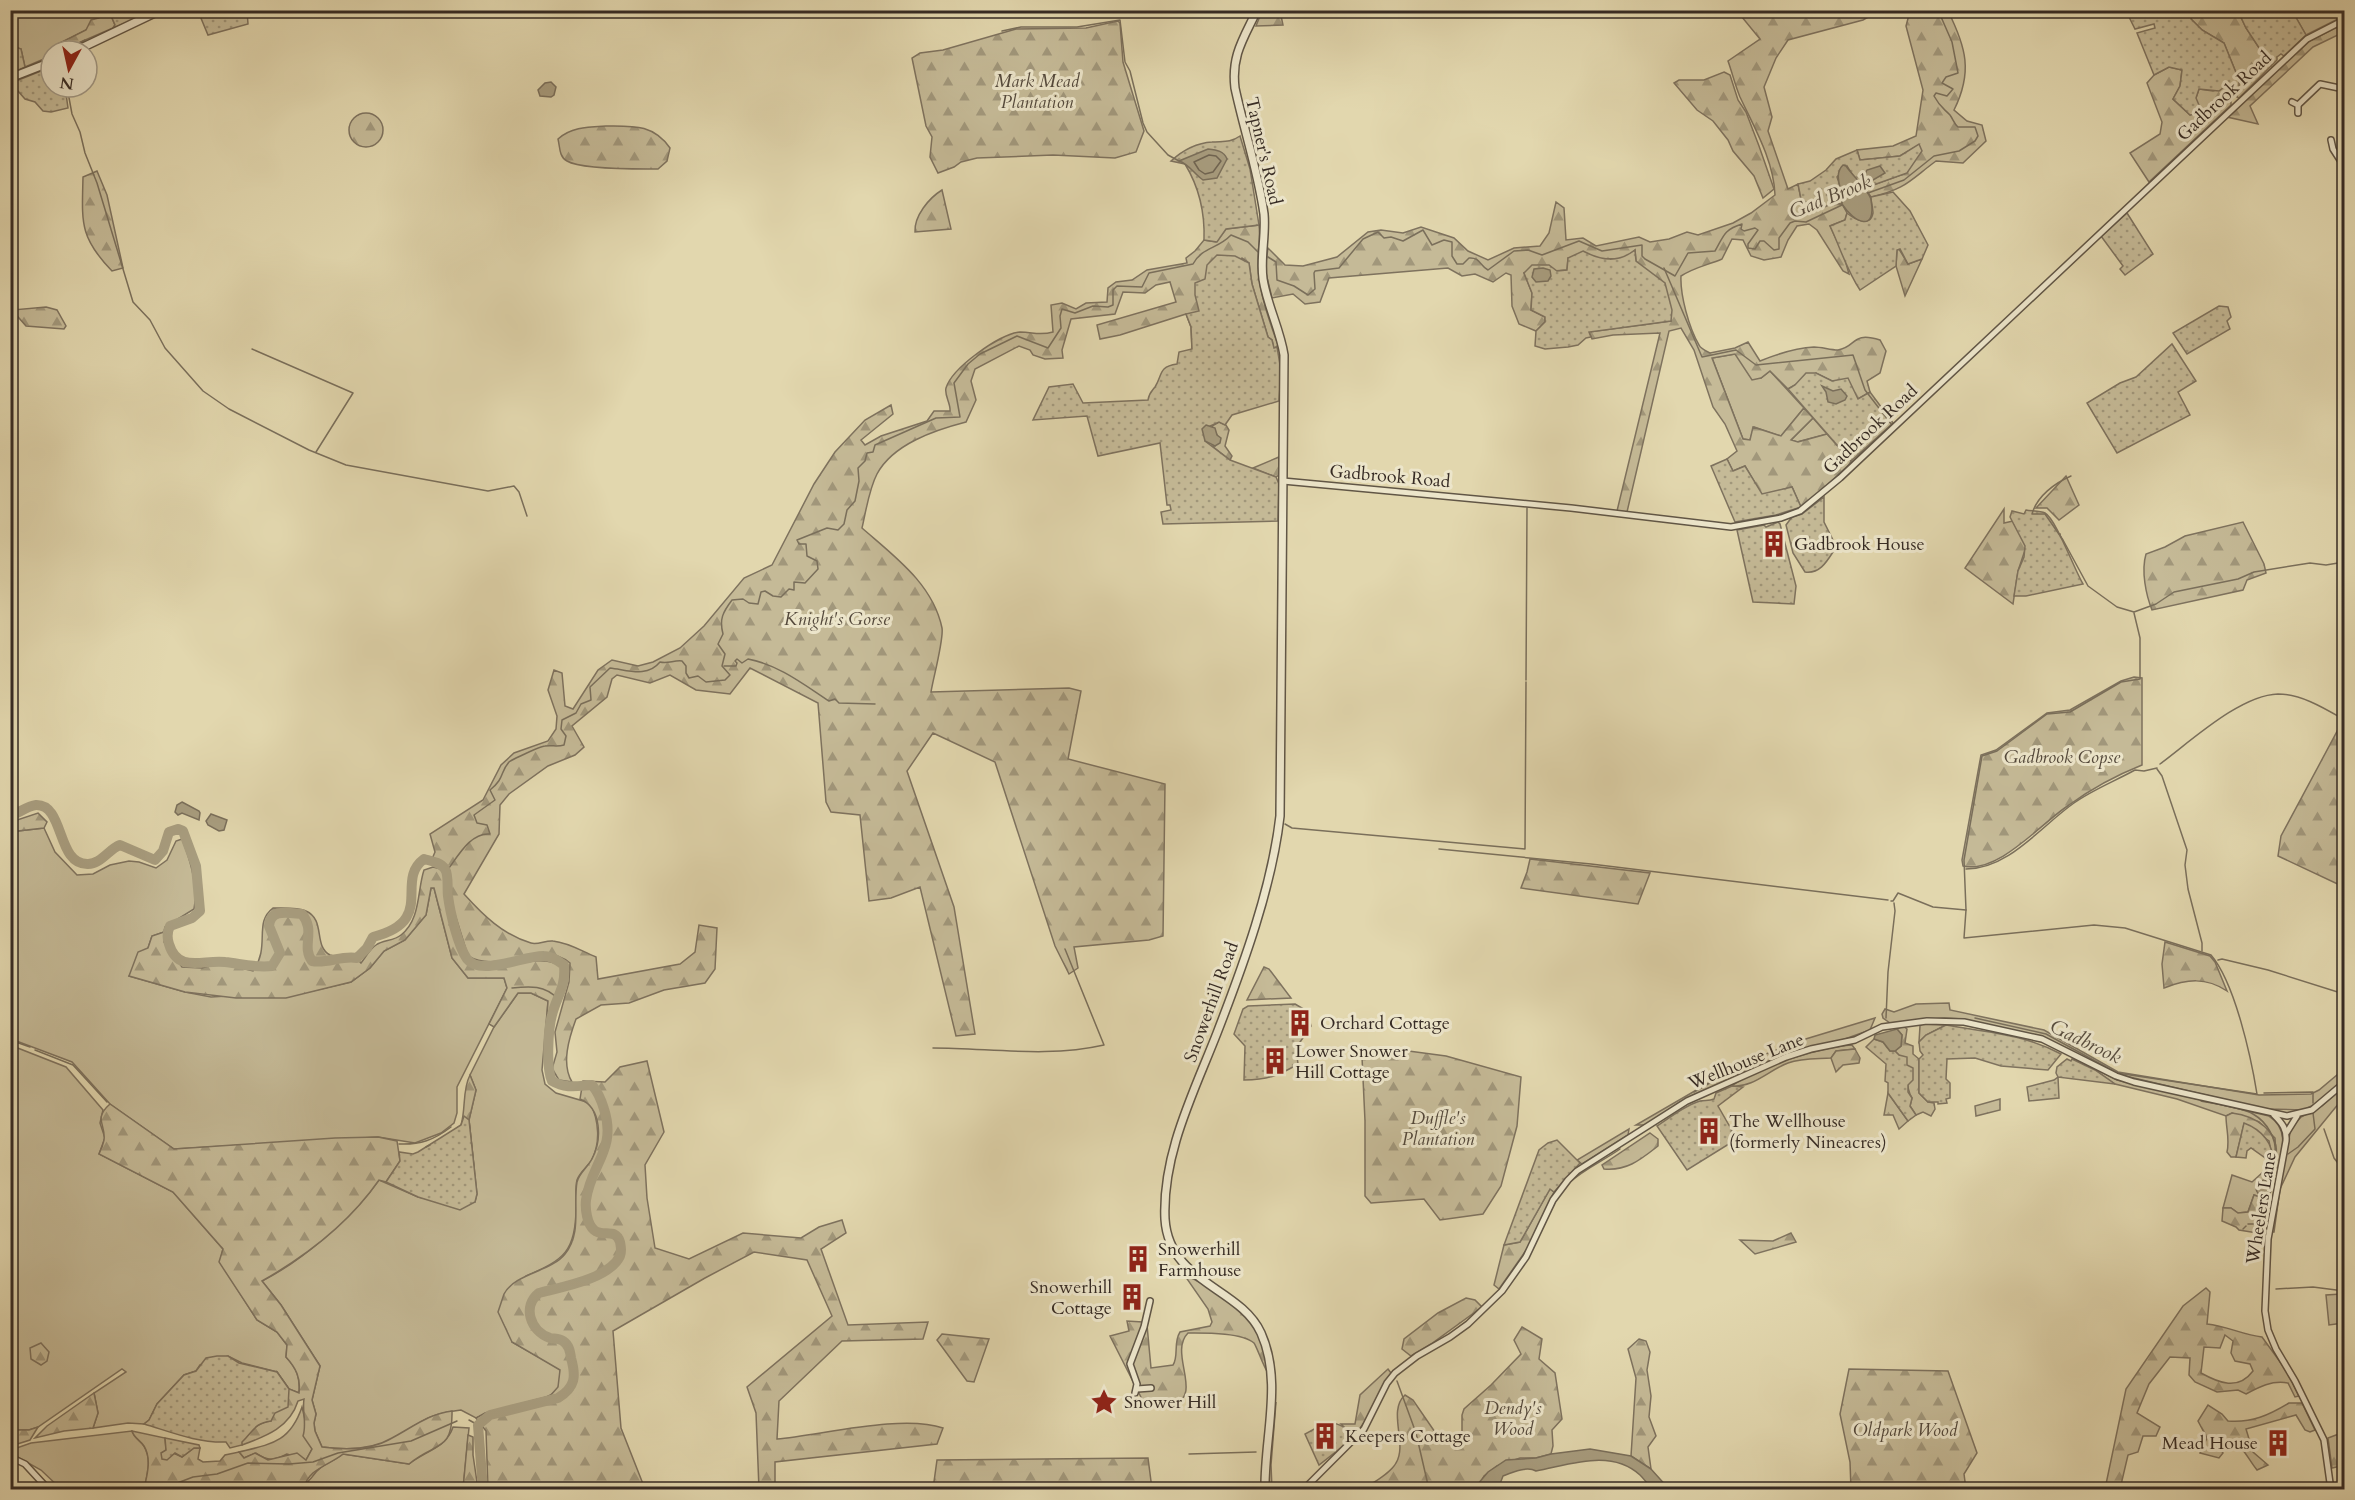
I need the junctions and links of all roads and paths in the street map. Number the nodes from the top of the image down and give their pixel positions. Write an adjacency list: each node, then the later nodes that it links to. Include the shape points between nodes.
1 (161, 10): 4 (street)
2 (1257, 10): 11 (street, Tapner's Road, via 1237,54 1233,74 1264,217 1263,282 1284,355)
3 (2344, 20): 11 (street, Gadbrook Road, via 2307,39 1832,486 1800,511 1747,525 1713,526 1571,508)
4 (99, 40)
5 (39, 67): 6 (street)
6 (10, 78)
7 (2344, 89): 8 (street, via 2320,84 2295,104)
8 (2298, 113)
9 (2331, 140): 10 (street)
10 (2344, 166)
11 (1283, 481): 20 (street, Snowerhill Road, via 1277,840 1229,1003 1183,1120 1165,1195 1168,1234 1181,1260 1197,1277 1249,1315 1265,1341 1272,1393)
12 (2344, 1083): 14 (street, via 2324,1101)
13 (2273, 1114): 14 (street, Wellhouse Lane); 15 (street, Wheelers Lane); 21 (street, Wellhouse Lane, via 2134,1082 2042,1039 1964,1022 1927,1021 1882,1027 1855,1040 1786,1057 1687,1101 1577,1171 1558,1192 1526,1257 1502,1291 1468,1324 1395,1373 1364,1429)
14 (2298, 1115): 15 (street, Wheelers Lane)
15 (2287, 1132): 22 (street, Wheelers Lane, via 2268,1239 2265,1311 2273,1343 2324,1440)
16 (1150, 1301): 17 (street, via 1130,1364 1136,1391)
17 (1151, 1388)
18 (10, 1457): 19 (street, via 25,1464)
19 (48, 1490)
20 (1265, 1490)
21 (1303, 1490)
22 (2331, 1490)

